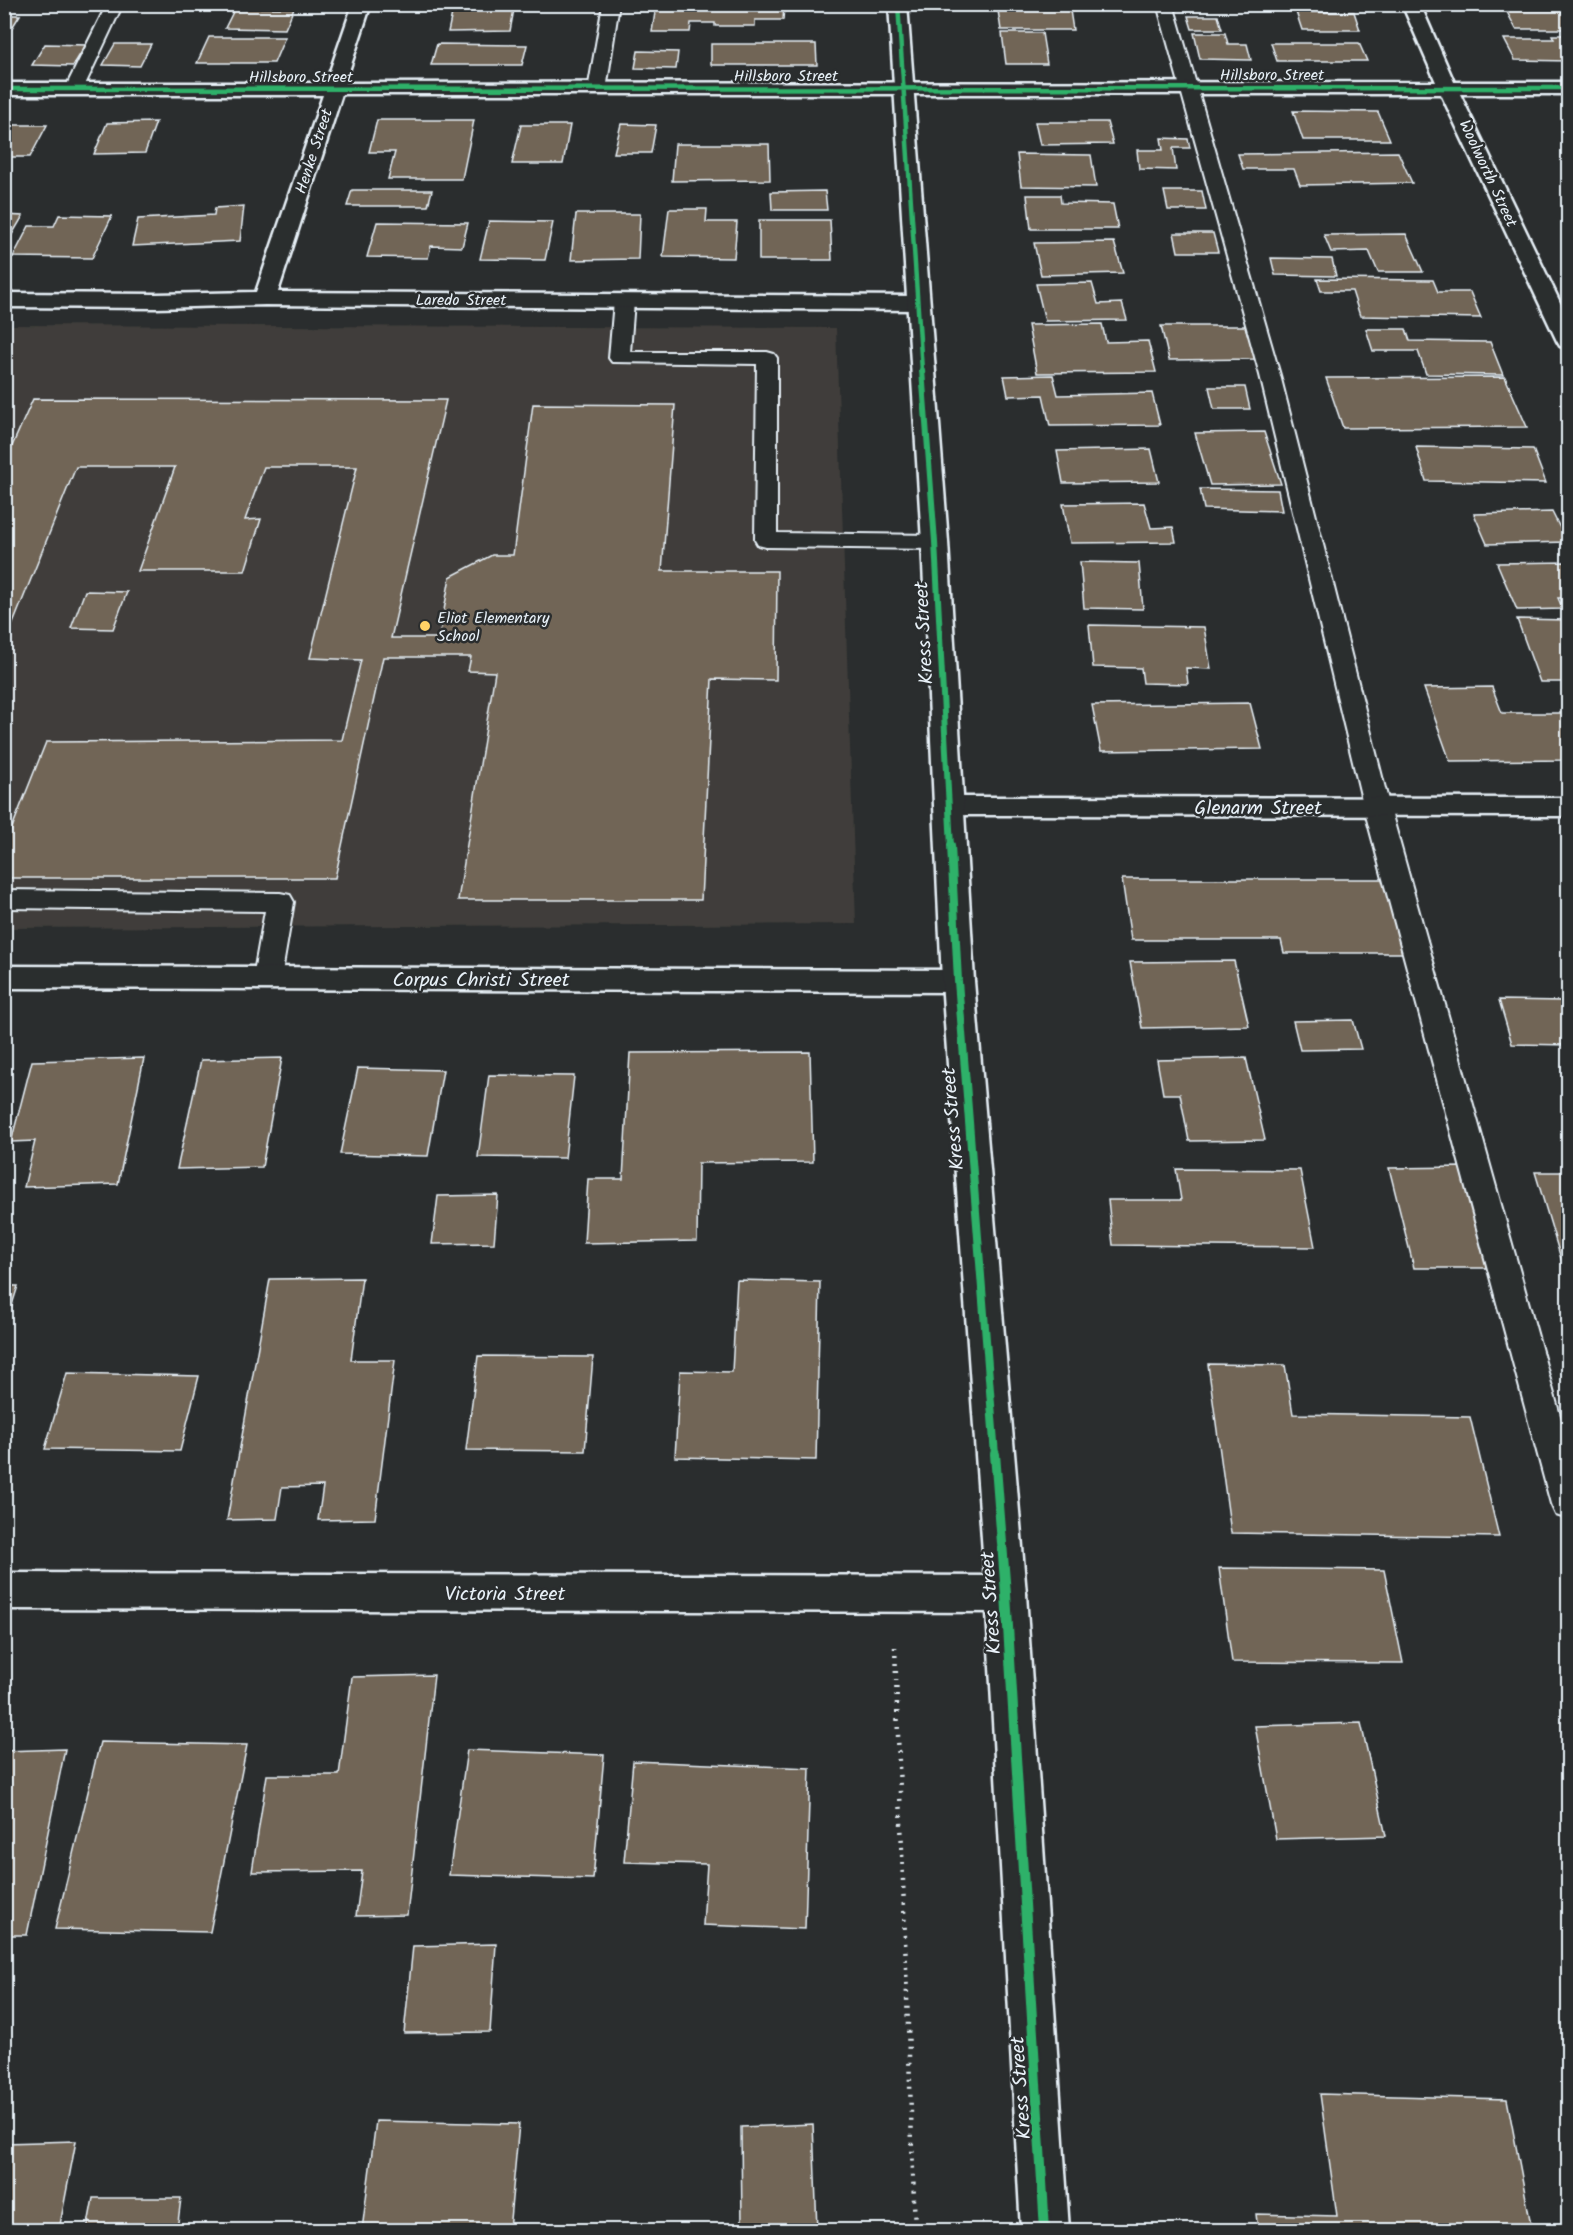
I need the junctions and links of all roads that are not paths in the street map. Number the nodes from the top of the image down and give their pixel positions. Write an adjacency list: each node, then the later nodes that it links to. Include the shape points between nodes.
1 (115, 4): 12 (lane)
2 (362, 4): 13 (street, Henke Street)
3 (611, 4): 14 (lane)
4 (898, 4): 9 (street, Kress Street)
5 (1165, 4): 7 (lane)
6 (1411, 4): 8 (street, Woolworth Street)
7 (1190, 87): 8 (street, Hillsboro Street); 9 (street, Hillsboro Street); 23 (lane, via 1270,375)
8 (1447, 87): 10 (street, Hillsboro Street); 19 (street, Woolworth Street)
9 (904, 88): 14 (street, Hillsboro Street); 18 (street, Kress Street)
10 (1569, 88)
11 (4, 89): 12 (street, Hillsboro Street)
12 (74, 89): 13 (street, Hillsboro Street)
13 (333, 90): 14 (street, Hillsboro Street); 15 (street, Henke Street)
14 (597, 90)
15 (265, 298): 16 (street, Laredo Street); 17 (street, Laredo Street)
16 (4, 300)
17 (624, 301): 18 (street, Laredo Street); 20 (lane, via 619,358 767,358 766,540)
18 (917, 303): 20 (street, Kress Street)
19 (1569, 341)
20 (935, 542): 21 (street, Kress Street)
21 (948, 806): 23 (street, Glenarm Street); 27 (street, Kress Street)
22 (1569, 807): 23 (street, Glenarm Street)
23 (1377, 808): 28 (lane)
24 (4, 899): 26 (lane, via 280,902)
25 (4, 977): 26 (street, Corpus Christi Street)
26 (267, 978): 27 (street, Corpus Christi Street)
27 (958, 981): 30 (street, Kress Street)
28 (1569, 1504)
29 (4, 1591): 30 (street, Victoria Street)
30 (1006, 1594): 31 (street, Kress Street)
31 (1046, 2230)

